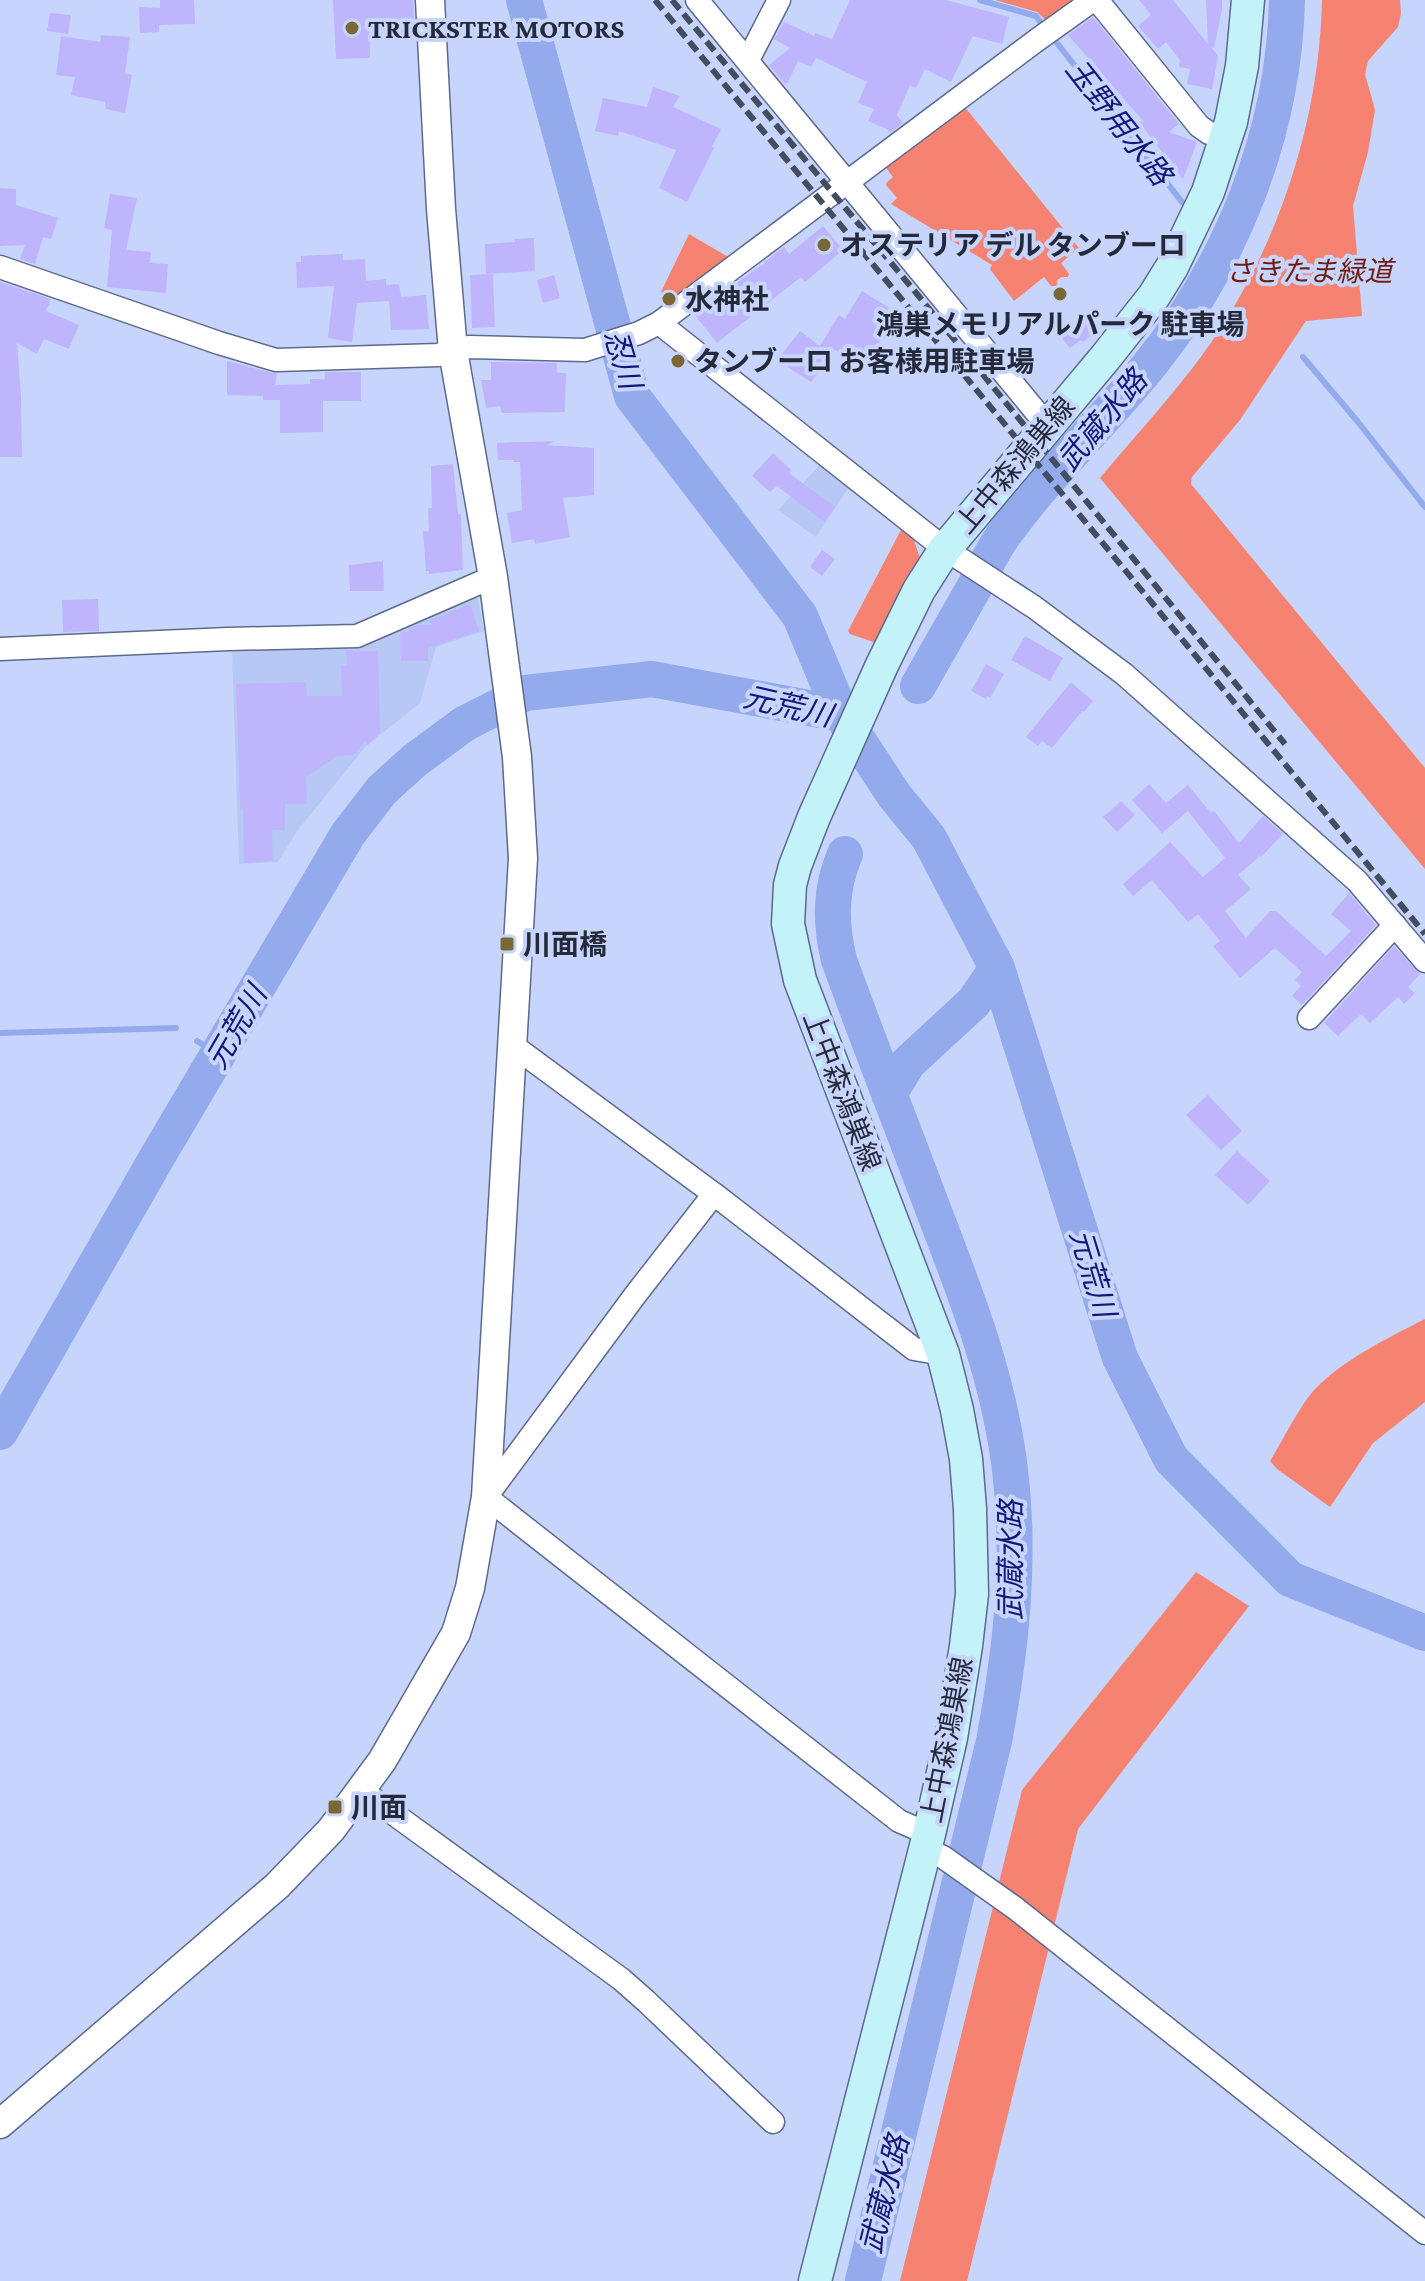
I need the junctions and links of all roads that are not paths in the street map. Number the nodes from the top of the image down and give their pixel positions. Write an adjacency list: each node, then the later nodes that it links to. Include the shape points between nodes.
1 (430, 0): 11 (street)
2 (697, 0): 6 (street)
3 (779, 0): 6 (street)
4 (1095, 0): 7 (street, via 1199,126); 8 (street)
5 (1248, 0): 7 (main road, 上中森鴻巣線, via 1242,66)
6 (748, 60): 8 (street)
7 (1226, 139): 12 (main road, 上中森鴻巣線, via 1193,227 1166,277)
8 (847, 181): 10 (street); 12 (street)
9 (0, 267): 11 (street, via 276,360)
10 (659, 323): 11 (street, via 585,350); 13 (street)
11 (453, 351): 14 (street)
12 (1048, 424): 13 (main road, 上中森鴻巣線)
13 (952, 555): 16 (street, via 1124,674 1357,881); 21 (main road, 上中森鴻巣線, via 919,590 821,802 790,885 788,924 795,963 827,1055)
14 (493, 577): 15 (street, via 357,636); 19 (street, via 517,757 523,858)
15 (0, 649)
16 (1395, 925): 17 (street); 18 (street)
17 (1425, 961)
18 (1309, 1018)
19 (511, 1044): 20 (street); 22 (street)
20 (714, 1194): 21 (street, via 914,1349); 22 (street)
21 (943, 1354): 24 (main road, 上中森鴻巣線, via 966,1459 972,1594)
22 (486, 1497): 23 (street, via 456,1633); 24 (street)
23 (361, 1790): 25 (street, via 621,1979); 26 (street, via 277,1886)
24 (932, 1847): 27 (street); 28 (main road, 上中森鴻巣線)
25 (773, 2122)
26 (0, 2124)
27 (1425, 2233)
28 (815, 2281)

